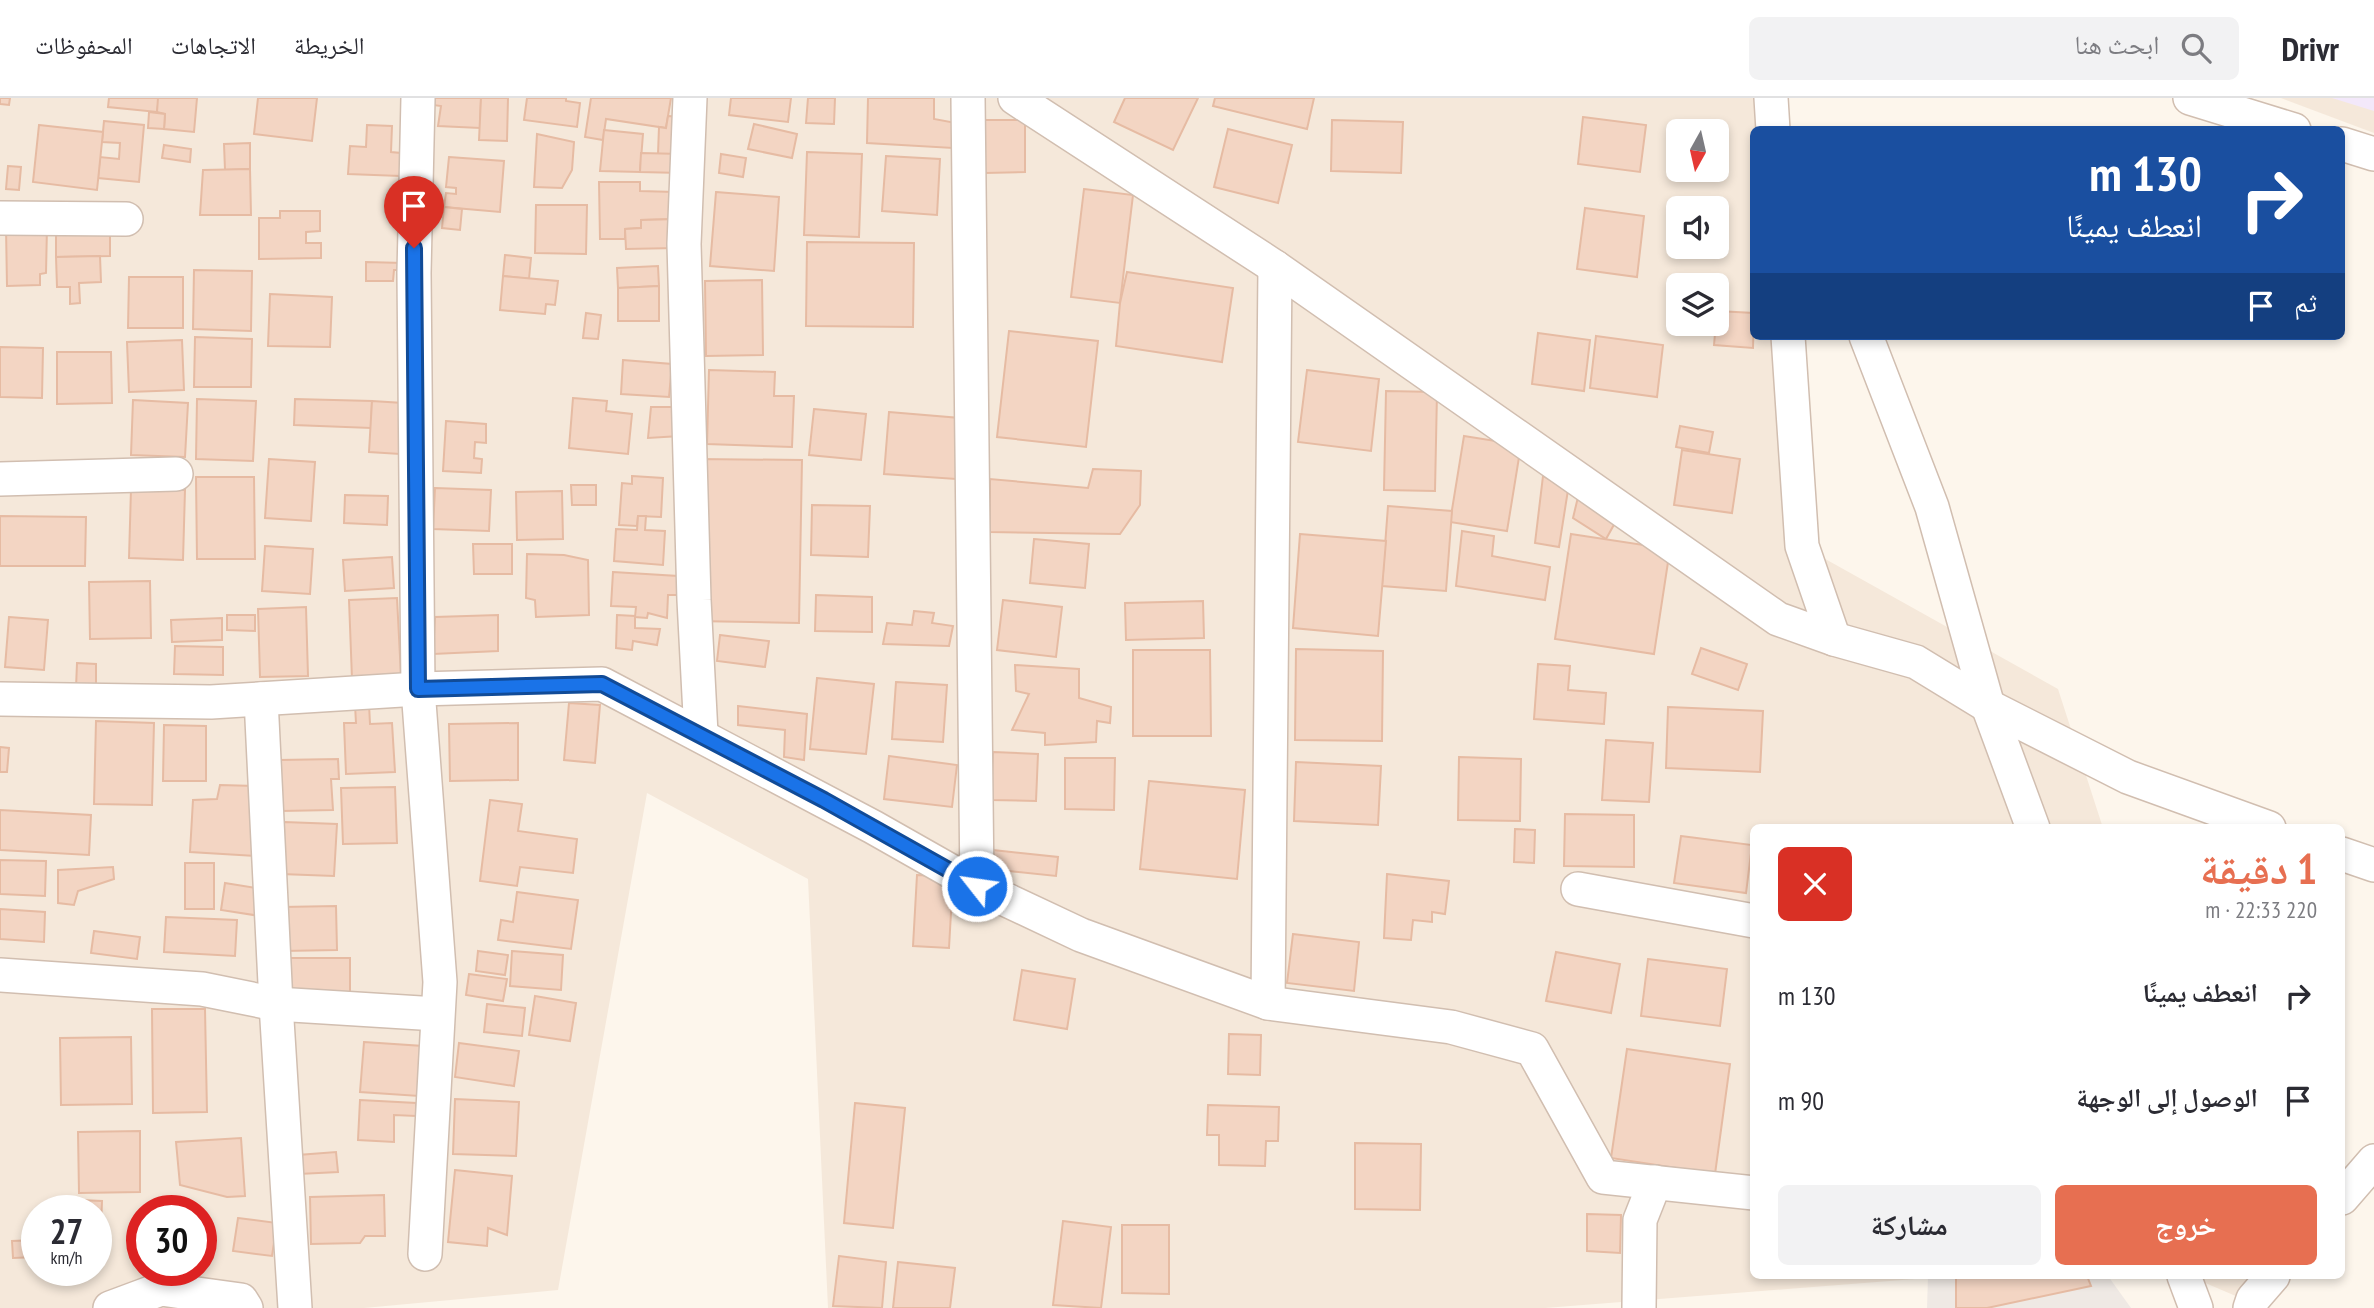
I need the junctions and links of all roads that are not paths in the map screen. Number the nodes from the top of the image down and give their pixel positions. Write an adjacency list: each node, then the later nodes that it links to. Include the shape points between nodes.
1 (418, 98): 19 (street, via 414,273)
2 (690, 98): 23 (street, via 684,244)
3 (968, 98): 28 (street)
4 (1015, 98): 13 (street)
5 (1771, 98): 7 (street)
6 (2190, 98): 8 (street)
7 (1773, 126)
8 (2281, 126)
9 (2345, 145): 10 (street)
10 (2374, 154)
11 (0, 218): 12 (street)
12 (126, 219)
13 (1275, 267): 18 (street, via 1778,619); 32 (street)
14 (1788, 340): 18 (street, via 1802,546)
15 (1868, 340): 22 (street, via 1932,507)
16 (176, 474): 17 (street)
17 (0, 479)
18 (1834, 639): 22 (street, via 1916,662)
19 (418, 689): 21 (street); 23 (street, via 602,684); 34 (street, via 440,982)
20 (0, 699): 21 (street)
21 (261, 699): 33 (street)
22 (1988, 706): 24 (street); 25 (street, via 2128,777)
23 (701, 734): 28 (street)
24 (2032, 824)
25 (2258, 824)
26 (2345, 854): 27 (street)
27 (2374, 865)
28 (977, 886): 32 (street, via 1081,935)
29 (1578, 889): 30 (street)
30 (1750, 920)
31 (0, 975): 33 (street, via 202,989)
32 (1268, 1003): 36 (street, via 1451,1027 1532,1049 1603,1177)
33 (276, 1004): 34 (street); 44 (street)
34 (437, 1014): 39 (street)
35 (2374, 1161): 38 (street)
36 (1655, 1182): 37 (street); 45 (street, via 1640,1220)
37 (1750, 1193)
38 (2345, 1195)
39 (425, 1254)
40 (2185, 1279): 46 (street)
41 (2270, 1279): 47 (street)
42 (110, 1308): 43 (street, via 161,1289 241,1300)
43 (246, 1308)
44 (295, 1308)
45 (1639, 1308)
46 (2196, 1308)
47 (2250, 1308)

